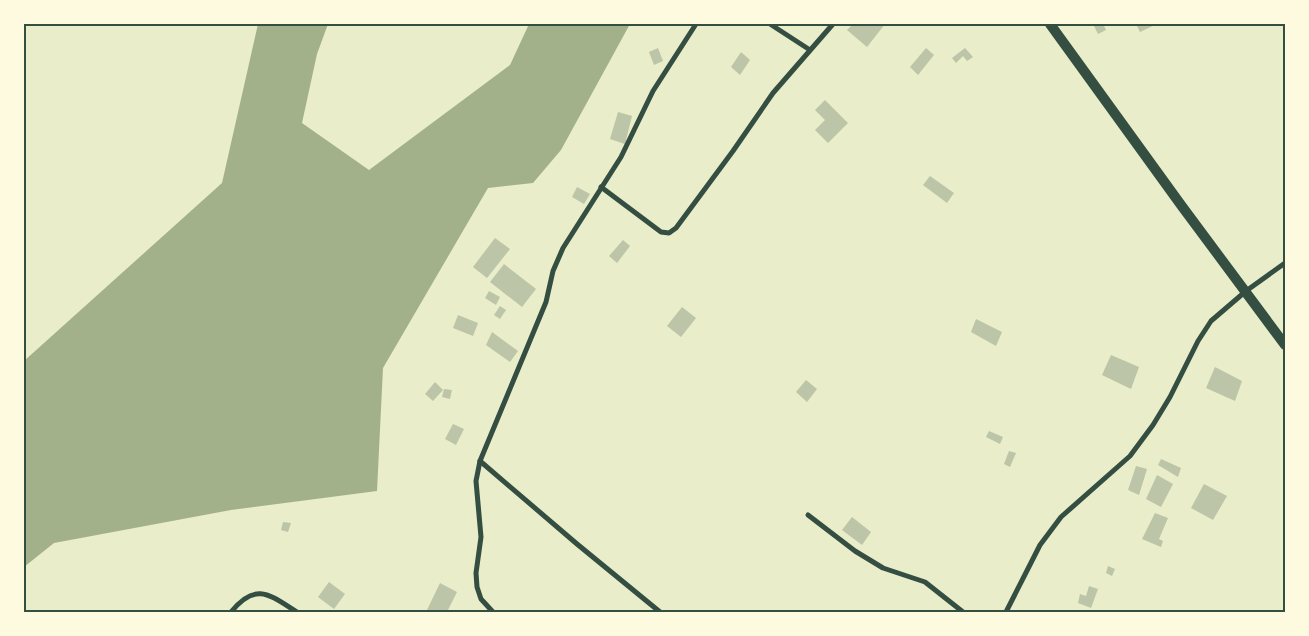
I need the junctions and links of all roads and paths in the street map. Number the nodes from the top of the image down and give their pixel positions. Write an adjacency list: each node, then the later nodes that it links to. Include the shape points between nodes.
1 (696, 24): 6 (street, via 653,91 621,157)
2 (770, 24): 5 (street)
3 (833, 24): 5 (street)
4 (1050, 24): 8 (main road)
5 (810, 50): 6 (street, via 773,93 723,166 669,233 662,232)
6 (601, 188): 10 (street, via 563,248 553,271 546,302)
7 (1285, 263): 8 (street)
8 (1246, 291): 9 (main road); 17 (street, via 1212,321 1153,425 1130,456 1074,504 1040,544)
9 (1285, 345)
10 (480, 461): 14 (street, via 476,480 481,537 477,587 481,599); 15 (street)
11 (808, 515): 16 (street, via 882,568 925,582)
12 (231, 612): 13 (street, via 240,600 254,594 270,595)
13 (297, 612)
14 (493, 612)
15 (660, 612)
16 (963, 612)
17 (1006, 612)

